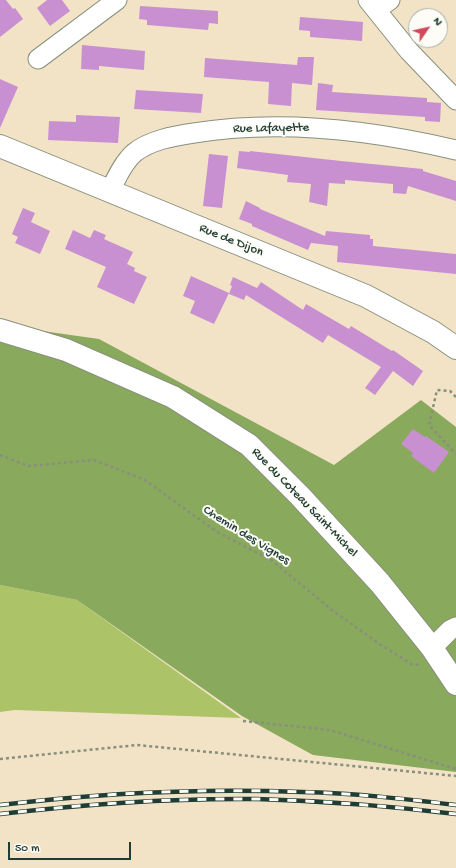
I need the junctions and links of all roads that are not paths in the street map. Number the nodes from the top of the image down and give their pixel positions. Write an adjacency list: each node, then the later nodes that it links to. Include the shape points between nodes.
1 (117, 0): 3 (street)
2 (378, 3): 4 (street, via 409,51)
3 (38, 59)
4 (456, 100)
5 (0, 146): 7 (street, Rue de Dijon)
6 (456, 150): 7 (street, Rue Lafayette, via 378,134 323,129 258,127 208,131 180,135 146,146 133,154 121,169)
7 (110, 192): 9 (street, Rue de Dijon, via 366,296 433,332)
8 (0, 330): 11 (street, Rue du Coteau Saint-Michel, via 66,350 174,397 249,445 364,566)
9 (456, 348)
10 (456, 627): 11 (street)
11 (432, 648): 12 (street, Rue du Coteau Saint-Michel)
12 (450, 675)

